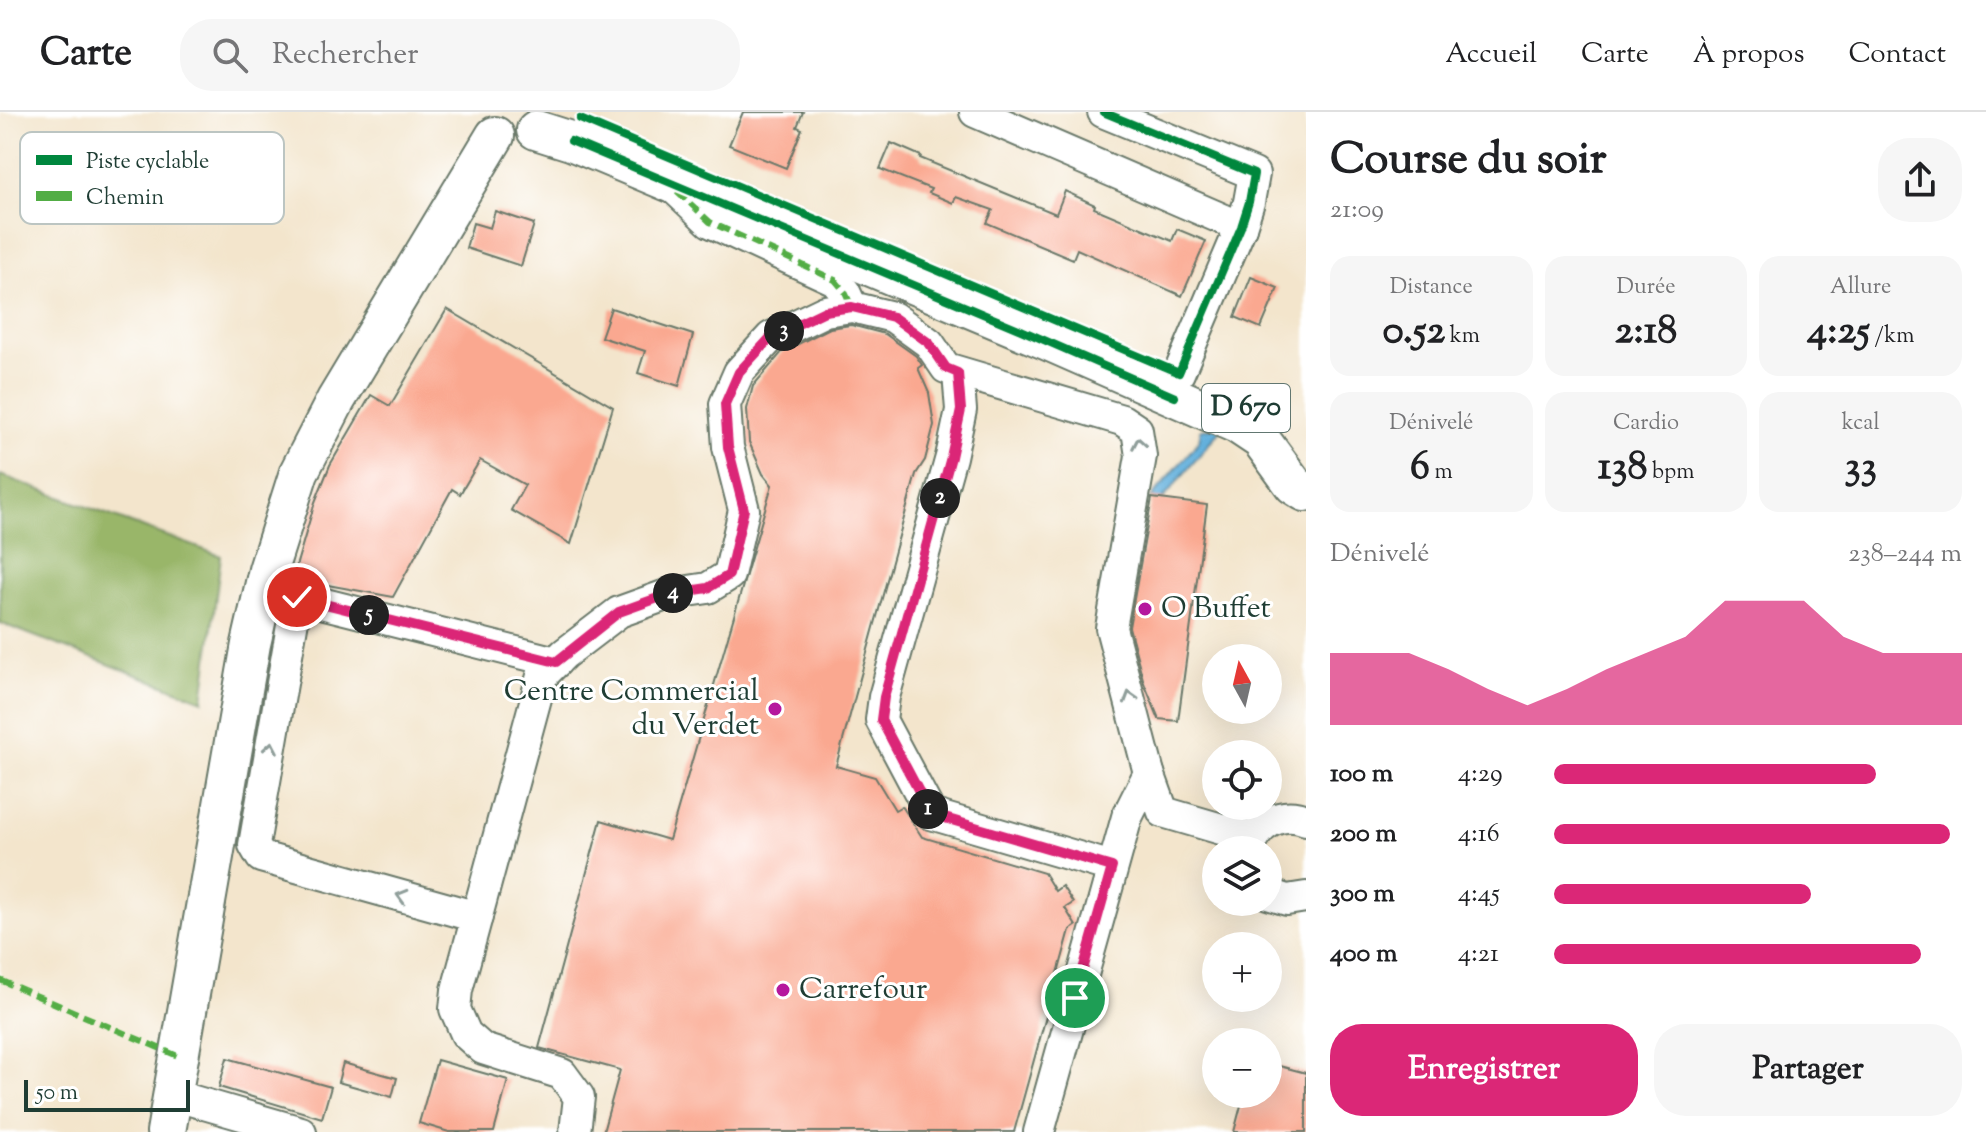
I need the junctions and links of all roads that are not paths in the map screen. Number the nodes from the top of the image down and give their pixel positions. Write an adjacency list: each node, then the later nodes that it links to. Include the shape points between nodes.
1 (977, 112): 6 (street)
2 (1103, 112): 6 (street, via 1254,174)
3 (551, 118): 4 (main road, via 516,139); 5 (main road, D 670, via 571,141); 9 (main road, D 670, via 594,125)
4 (484, 124): 12 (main road, via 313,443)
5 (668, 182): 7 (street, via 710,222 835,280); 11 (main road, D 670, via 1237,424 1261,440)
6 (1241, 227): 9 (street)
7 (852, 307): 8 (street, via 893,317 929,343 946,368); 14 (street, via 825,311 771,337 739,372 725,404 728,447 744,510 729,575 708,588 669,594 619,612)
8 (958, 373): 15 (street, one-way to 8, via 1111,628 1141,456 1137,430 1122,420); 23 (street, via 961,410 951,457 881,720 931,814)
9 (1179, 373): 10 (main road, D 670, via 1224,393)
10 (1306, 452)
11 (1306, 500)
12 (268, 570): 13 (street); 20 (main road)
13 (297, 597): 14 (street); 16 (street, one-way to 13)
14 (556, 662): 26 (street, via 542,676)
15 (1149, 773): 17 (street); 19 (street, via 1163,812)
16 (261, 805): 20 (street); 26 (street, one-way to 16, via 261,857 254,845)
17 (1127, 817): 19 (street); 23 (street)
18 (1306, 820): 22 (street, via 1276,819)
19 (1184, 828): 21 (street)
20 (219, 832): 27 (main road)
21 (1210, 836)
22 (1253, 836)
23 (1112, 867): 31 (street)
24 (1306, 897): 25 (street)
25 (1282, 898)
26 (477, 917): 30 (street, via 455,1009 466,1034 483,1049 562,1074 579,1097)
27 (173, 1095): 28 (main road); 29 (street)
28 (166, 1132)
29 (301, 1132)
30 (575, 1132)
31 (1039, 1132)

